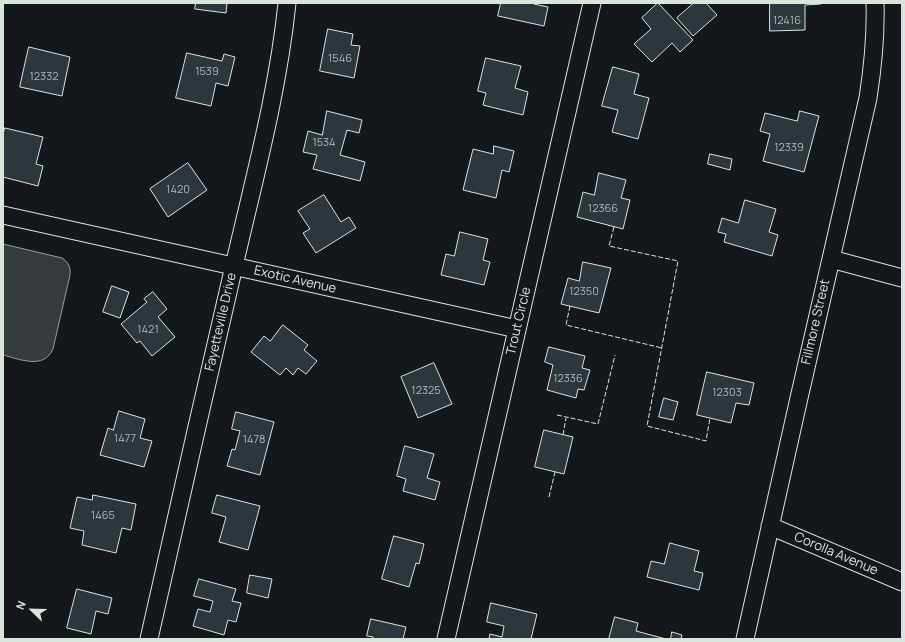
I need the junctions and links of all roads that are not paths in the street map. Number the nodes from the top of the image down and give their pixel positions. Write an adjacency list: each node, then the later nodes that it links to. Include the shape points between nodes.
1 (287, 3): 6 (street, Fayetteville Drive, via 260,158)
2 (592, 3): 8 (street, Trout Circle)
3 (875, 3): 5 (street, Fillmore Street, via 874,61 868,98)
4 (3, 215): 6 (street, Exotic Avenue)
5 (831, 259): 7 (street); 9 (street, Fillmore Street)
6 (234, 266): 8 (street, Exotic Avenue); 11 (street, Fayetteville Drive)
7 (902, 278)
8 (517, 329): 12 (street, Trout Circle)
9 (770, 526): 10 (street, Corolla Avenue); 13 (street, Fillmore Street)
10 (902, 582)
11 (149, 639)
12 (446, 639)
13 (745, 639)

